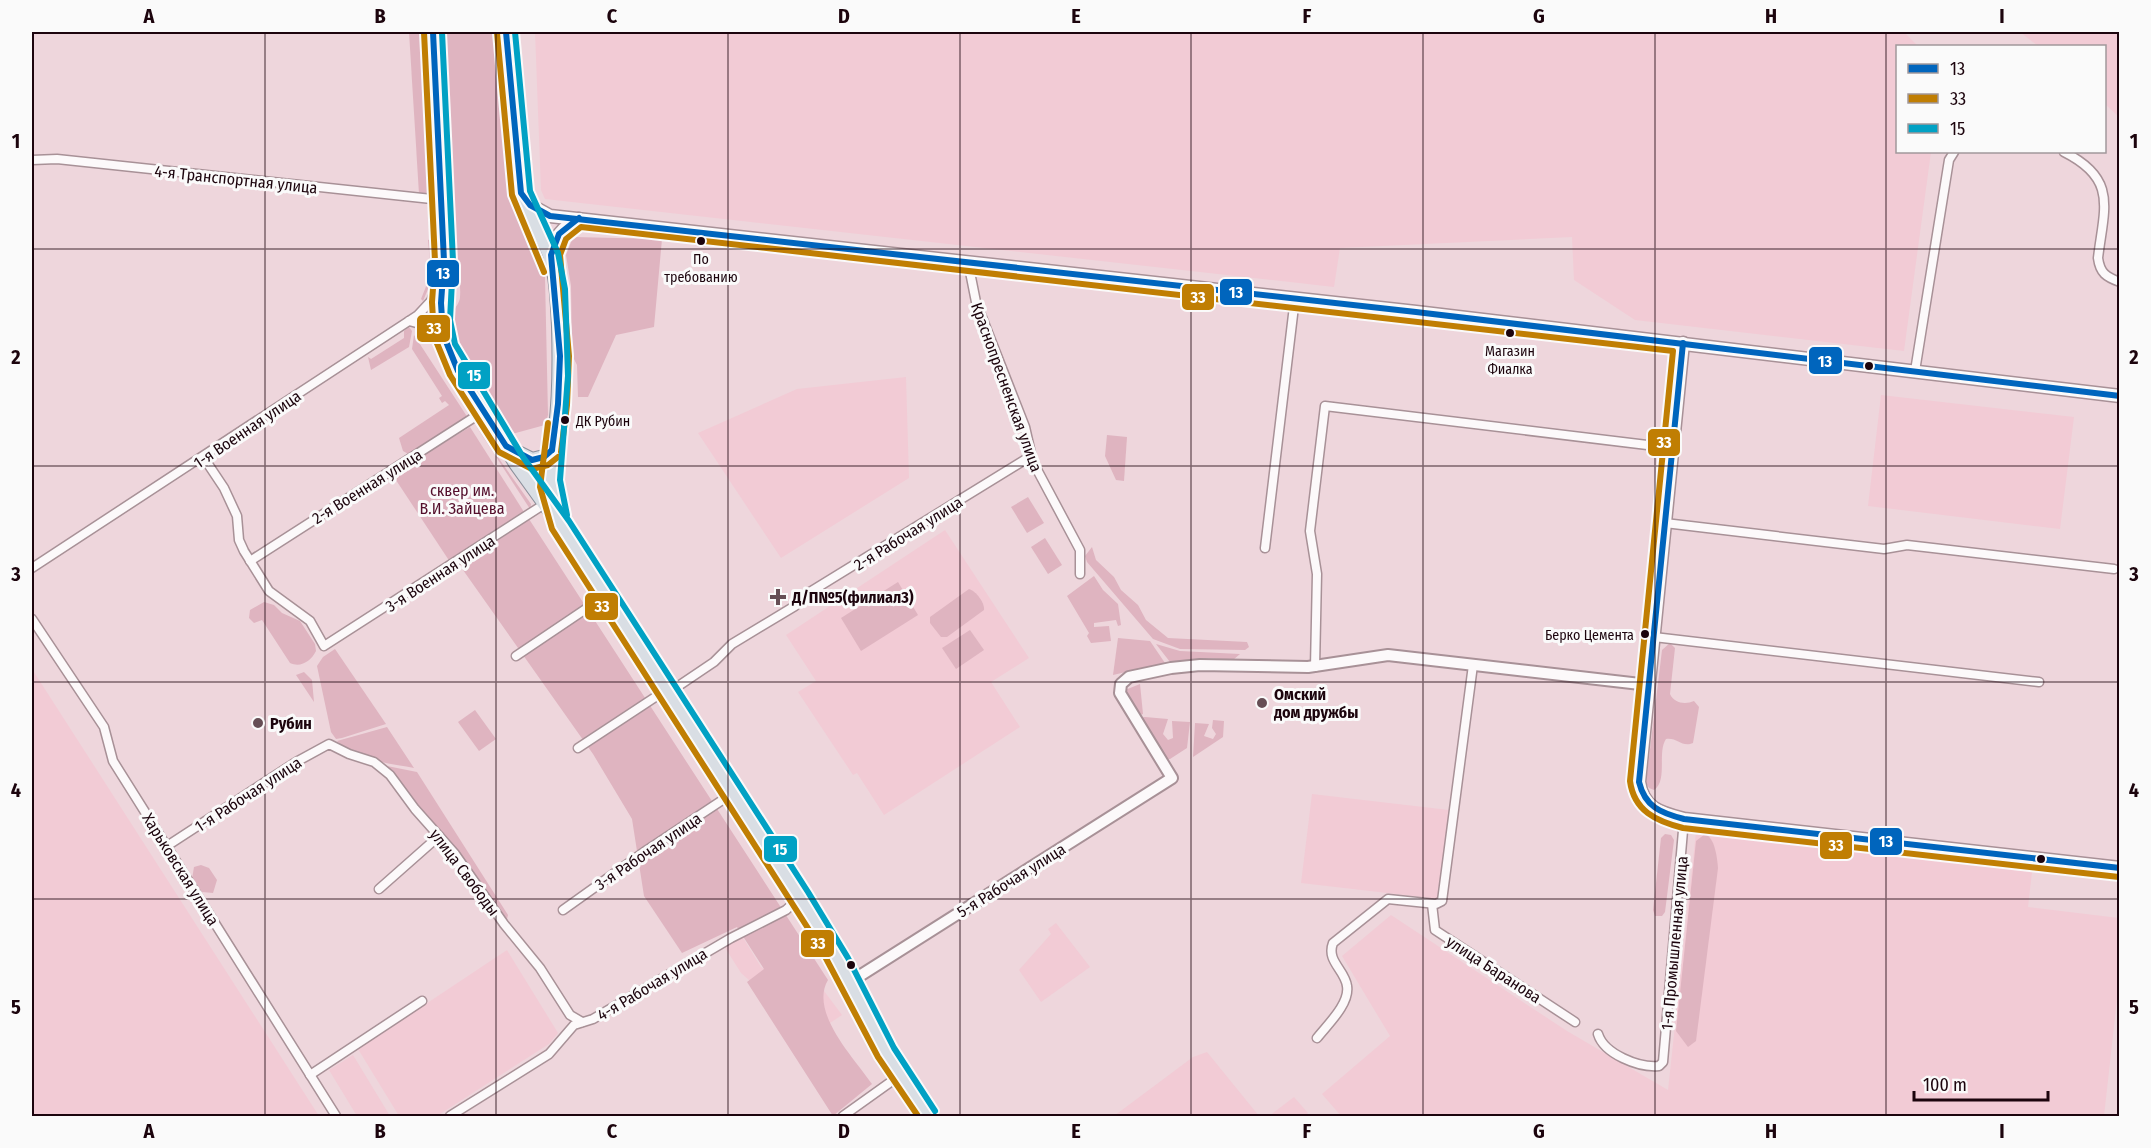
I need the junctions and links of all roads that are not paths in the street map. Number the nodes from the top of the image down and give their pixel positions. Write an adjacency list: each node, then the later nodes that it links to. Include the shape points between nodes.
1 (433, 32): 7 (main road)
2 (506, 32): 6 (main road)
3 (1953, 153): 17 (street, via 1949,160)
4 (2066, 153): 12 (street, via 2084,161 2105,193 2099,269)
5 (32, 160): 7 (street, 4-я Транспортная улица, via 57,159)
6 (521, 193): 8 (main road, via 540,212); 9 (main road)
7 (441, 200): 11 (main road)
8 (579, 218): 9 (main road, via 557,235); 10 (main road)
9 (550, 256): 22 (main road, via 559,326 559,388)
10 (968, 262): 13 (main road); 23 (street, Краснопресненская улица, via 976,302 1010,384)
11 (443, 271): 14 (street, 1-я Военная улица, via 431,301); 16 (main road, via 441,321)
12 (2120, 282)
13 (1295, 298): 15 (main road); 28 (street)
14 (409, 321): 16 (street, via 424,325); 24 (street, 1-я Военная улица)
15 (1683, 343): 17 (main road); 21 (main road)
16 (446, 347): 19 (main road)
17 (1915, 371): 18 (main road)
18 (2120, 396)
19 (484, 411): 20 (main road); 29 (street, 2-я Военная улица)
20 (506, 446): 22 (main road, via 532,460); 25 (main road)
21 (1672, 448): 26 (main road); 38 (street, via 1325,406 1310,531 1317,574)
22 (552, 450): 27 (main road, via 549,487)
23 (1031, 456): 32 (street, Краснопресненская улица, via 1080,550); 41 (street, 2-я Рабочая улица, via 810,592)
24 (204, 458): 29 (street, via 237,516 239,540); 30 (street, 1-я Военная улица)
25 (543, 505): 27 (main road); 29 (street, 3-я Военная улица, via 324,646 310,621 269,591)
26 (1665, 523): 31 (street, via 1884,549 1907,545); 35 (main road)
27 (560, 525): 33 (main road)
28 (1265, 548)
29 (250, 561)
30 (32, 568)
31 (2114, 569)
32 (1080, 574)
33 (605, 596): 36 (street); 41 (main road)
34 (32, 619): 47 (street, Харьковская улица, via 104,728 113,761)
35 (1654, 637): 39 (street); 40 (main road)
36 (516, 657)
37 (1473, 664): 38 (street, via 1388,655); 40 (street); 51 (street, via 1442,901)
38 (1315, 667): 53 (street, 5-я Рабочая улица, via 1200,665 1129,677 1121,684 1120,693 1172,778)
39 (2039, 682)
40 (1649, 685): 45 (main road, via 1641,793 1648,805 1660,813)
41 (667, 692): 43 (street, 2-я Рабочая улица); 44 (main road)
42 (329, 744): 46 (street, улица Свободы, via 382,767); 47 (street, 1-я Рабочая улица)
43 (578, 748)
44 (733, 793): 50 (main road); 52 (street, 3-я Рабочая улица)
45 (1684, 819): 48 (main road); 57 (street, 1-я Промышленная улица, via 1664,1055 1659,1066 1644,1065 1616,1054 1602,1044)
46 (439, 836): 49 (street); 56 (street, улица Свободы, via 532,957 570,1015)
47 (167, 846): 59 (street, Харьковская улица)
48 (2120, 868)
49 (380, 889)
50 (800, 897): 53 (main road); 56 (street, 4-я Рабочая улица, via 786,910)
51 (1432, 904): 55 (street, улица Баранова, via 1435,930); 58 (street, via 1388,899 1333,943 1331,956 1347,986 1344,1003)
52 (563, 910)
53 (850, 982): 60 (main road)
54 (422, 1001): 59 (street)
55 (1575, 1022)
56 (582, 1023): 62 (street, 4-я Рабочая улица, via 568,1030 549,1054)
57 (1598, 1034)
58 (1317, 1038)
59 (310, 1075): 61 (street, Харьковская улица)
60 (899, 1076): 63 (street); 64 (main road)
61 (336, 1116)
62 (450, 1116)
63 (843, 1116)
64 (928, 1116)

